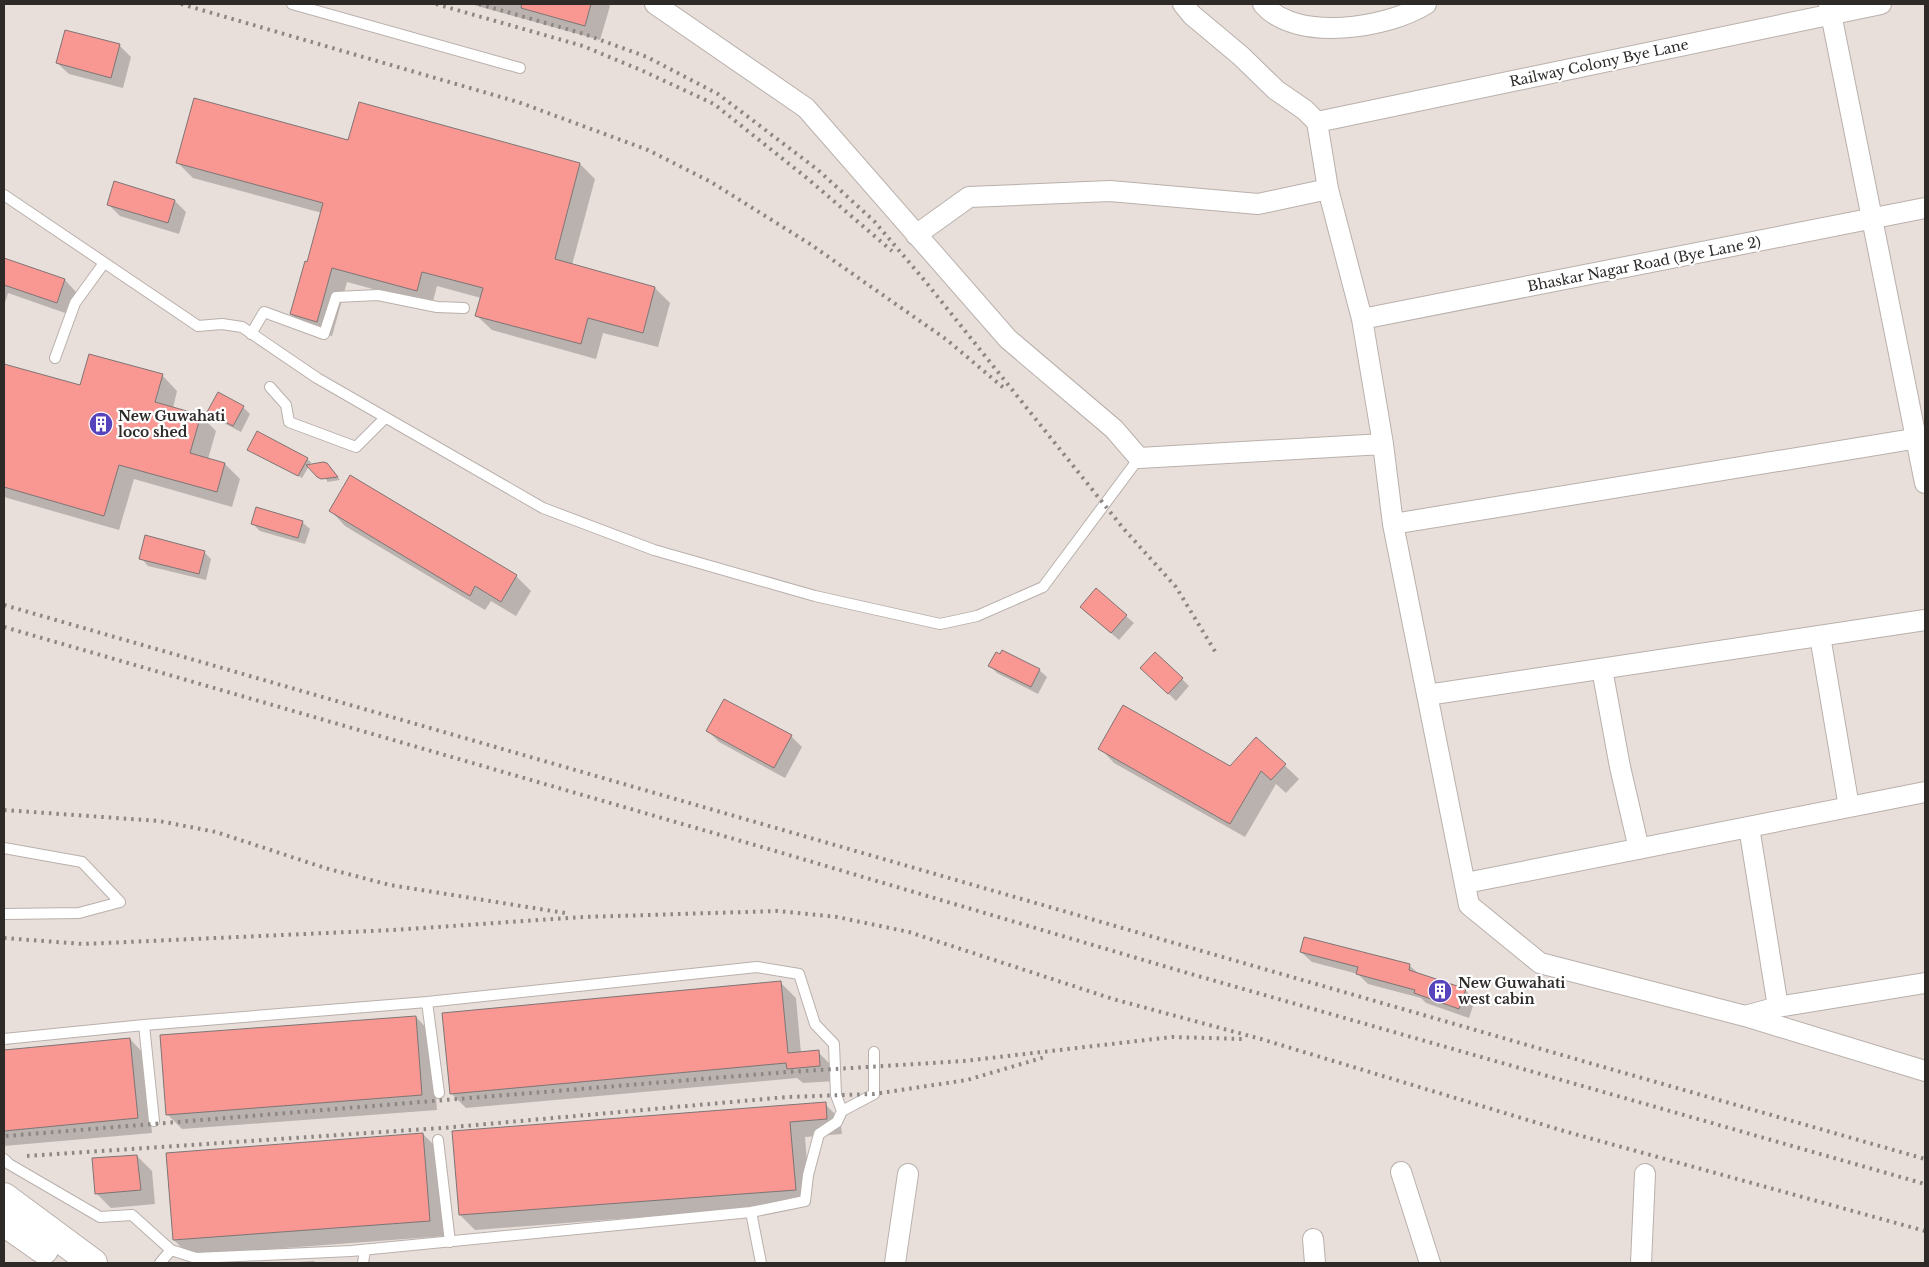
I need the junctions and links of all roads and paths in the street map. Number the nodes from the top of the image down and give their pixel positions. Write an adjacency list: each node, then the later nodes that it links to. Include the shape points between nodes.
1 (292, 4): 8 (lane)
2 (655, 4): 14 (street, via 806,108)
3 (1183, 4): 9 (street, via 1192,16 1276,90)
4 (1263, 4): 5 (street, via 1287,21 1315,27 1350,28 1383,21)
5 (1426, 4)
6 (1881, 4): 7 (street, Railway Colony Bye Lane)
7 (1830, 9): 9 (street, Railway Colony Bye Lane); 13 (street)
8 (520, 68)
9 (1317, 122): 10 (street)
10 (1328, 190): 14 (street, via 1258,204 1110,191 969,196); 17 (street)
11 (4, 195): 15 (lane)
12 (1925, 208): 13 (street, Bhaskar Nagar Road (Bye Lane 2))
13 (1872, 218): 17 (street, Bhaskar Nagar Road (Bye Lane 2)); 22 (street)
14 (916, 235): 24 (street, via 1008,339 1114,429)
15 (104, 263): 18 (lane, via 198,326 222,324 242,327); 19 (lane, via 75,303)
16 (464, 308): 18 (lane, via 437,307 378,294 336,297 324,334 264,312)
17 (1362, 319): 23 (street)
18 (251, 334): 21 (lane)
19 (55, 358)
20 (270, 387): 21 (lane, via 286,405 289,422 356,446)
21 (385, 418): 24 (lane, via 543,508 654,550 815,596 940,624 977,616 1043,587)
22 (1921, 438): 25 (street); 26 (street)
23 (1383, 444): 24 (street); 26 (street)
24 (1139, 458)
25 (1925, 483)
26 (1393, 524): 30 (street)
27 (1925, 620): 28 (street)
28 (1820, 636): 29 (street); 32 (street)
29 (1602, 669): 30 (street); 35 (street)
30 (1427, 695): 36 (street)
31 (1925, 792): 32 (street)
32 (1849, 807): 33 (street)
33 (1749, 827): 35 (street); 40 (street)
34 (4, 848): 37 (lane, via 82,862 120,902 79,913)
35 (1639, 848): 36 (street)
36 (1466, 883): 41 (street, via 1469,905 1540,963)
37 (4, 914)
38 (1925, 983): 40 (street)
39 (427, 1002): 42 (lane); 46 (lane); 47 (lane, via 757,968 799,974 815,1024 834,1044 836,1095)
40 (1778, 1007): 41 (street)
41 (1745, 1016): 45 (street)
42 (144, 1025): 43 (lane); 48 (lane)
43 (4, 1039)
44 (874, 1052): 47 (lane, via 874,1094)
45 (1925, 1071)
46 (439, 1093)
47 (842, 1112): 55 (lane, via 837,1122 819,1134 808,1175 806,1201)
48 (154, 1121)
49 (438, 1140): 58 (lane)
50 (4, 1159): 59 (lane, via 100,1217 132,1215)
51 (1401, 1172): 70 (street)
52 (908, 1174): 68 (street)
53 (1645, 1174): 71 (street)
54 (4, 1197): 63 (main road)
55 (751, 1212): 58 (lane); 67 (lane)
56 (4, 1222): 62 (main road)
57 (1313, 1239): 69 (street)
58 (450, 1242): 60 (lane)
59 (171, 1250): 61 (lane); 64 (lane)
60 (365, 1250): 61 (lane); 66 (lane)
61 (196, 1258): 65 (lane)
62 (64, 1263)
63 (92, 1263)
64 (160, 1263)
65 (207, 1263)
66 (363, 1263)
67 (760, 1263)
68 (895, 1263)
69 (1315, 1263)
70 (1430, 1263)
71 (1641, 1263)

